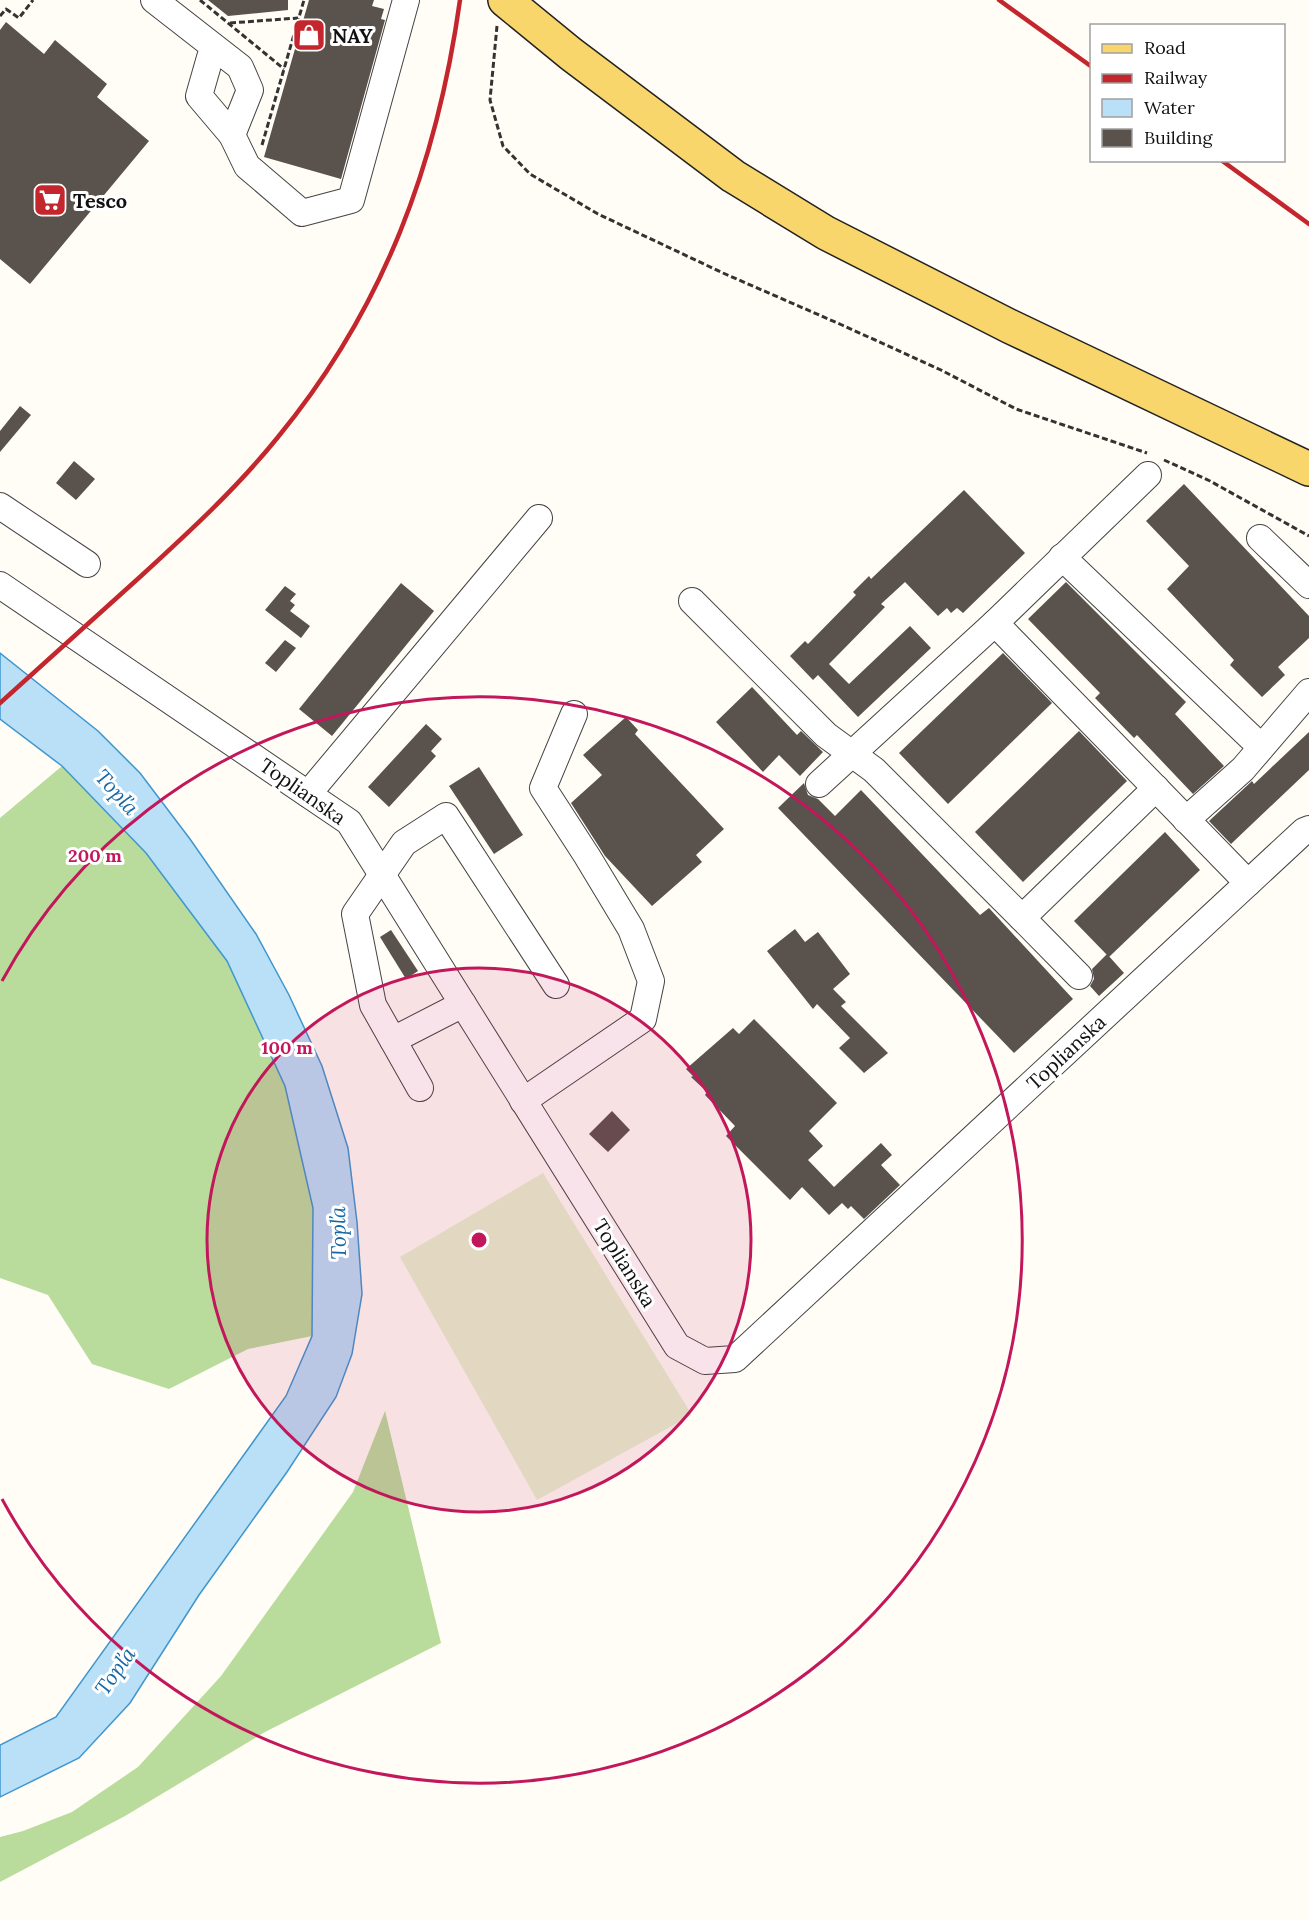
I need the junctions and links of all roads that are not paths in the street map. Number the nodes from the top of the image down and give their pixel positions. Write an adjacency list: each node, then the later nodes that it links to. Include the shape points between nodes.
1 (154, 0): 4 (street)
2 (406, 0): 5 (street, via 351,200 302,213 247,166)
3 (502, 10): 7 (main road, via 571,54 734,176 826,233)
4 (213, 47): 5 (street, via 199,96); 5 (street, via 240,68 250,90)
5 (232, 135)
6 (1154, 463): 11 (street)
7 (1309, 469)
8 (0, 506): 12 (street)
9 (539, 518): 23 (street)
10 (1260, 537): 14 (street)
11 (1062, 557): 16 (street); 19 (street)
12 (87, 564)
13 (0, 585): 23 (street, Toplianska)
14 (1309, 585)
15 (692, 601): 20 (street, via 826,735)
16 (995, 623): 20 (street); 22 (street)
17 (1309, 692): 19 (street)
18 (574, 714): 34 (street, via 543,788 631,929 651,981 643,1019)
19 (1262, 747): 24 (street)
20 (851, 753): 21 (street); 28 (street, via 874,770)
21 (819, 784)
22 (1156, 788): 24 (street); 28 (street)
23 (308, 794): 26 (street, Toplianska, via 349,822)
24 (1186, 820): 27 (street)
25 (1309, 829): 27 (street, Toplianska)
26 (382, 874): 30 (street, via 404,843 446,816); 31 (street, Toplianska); 32 (street, via 355,914 373,1005)
27 (1248, 883): 34 (street, Toplianska, via 735,1359 705,1361 676,1346)
28 (1022, 918): 29 (street)
29 (1079, 976)
30 (556, 985)
31 (463, 1004): 32 (street); 34 (street, Toplianska)
32 (393, 1041): 33 (street)
33 (420, 1088)
34 (523, 1101)

